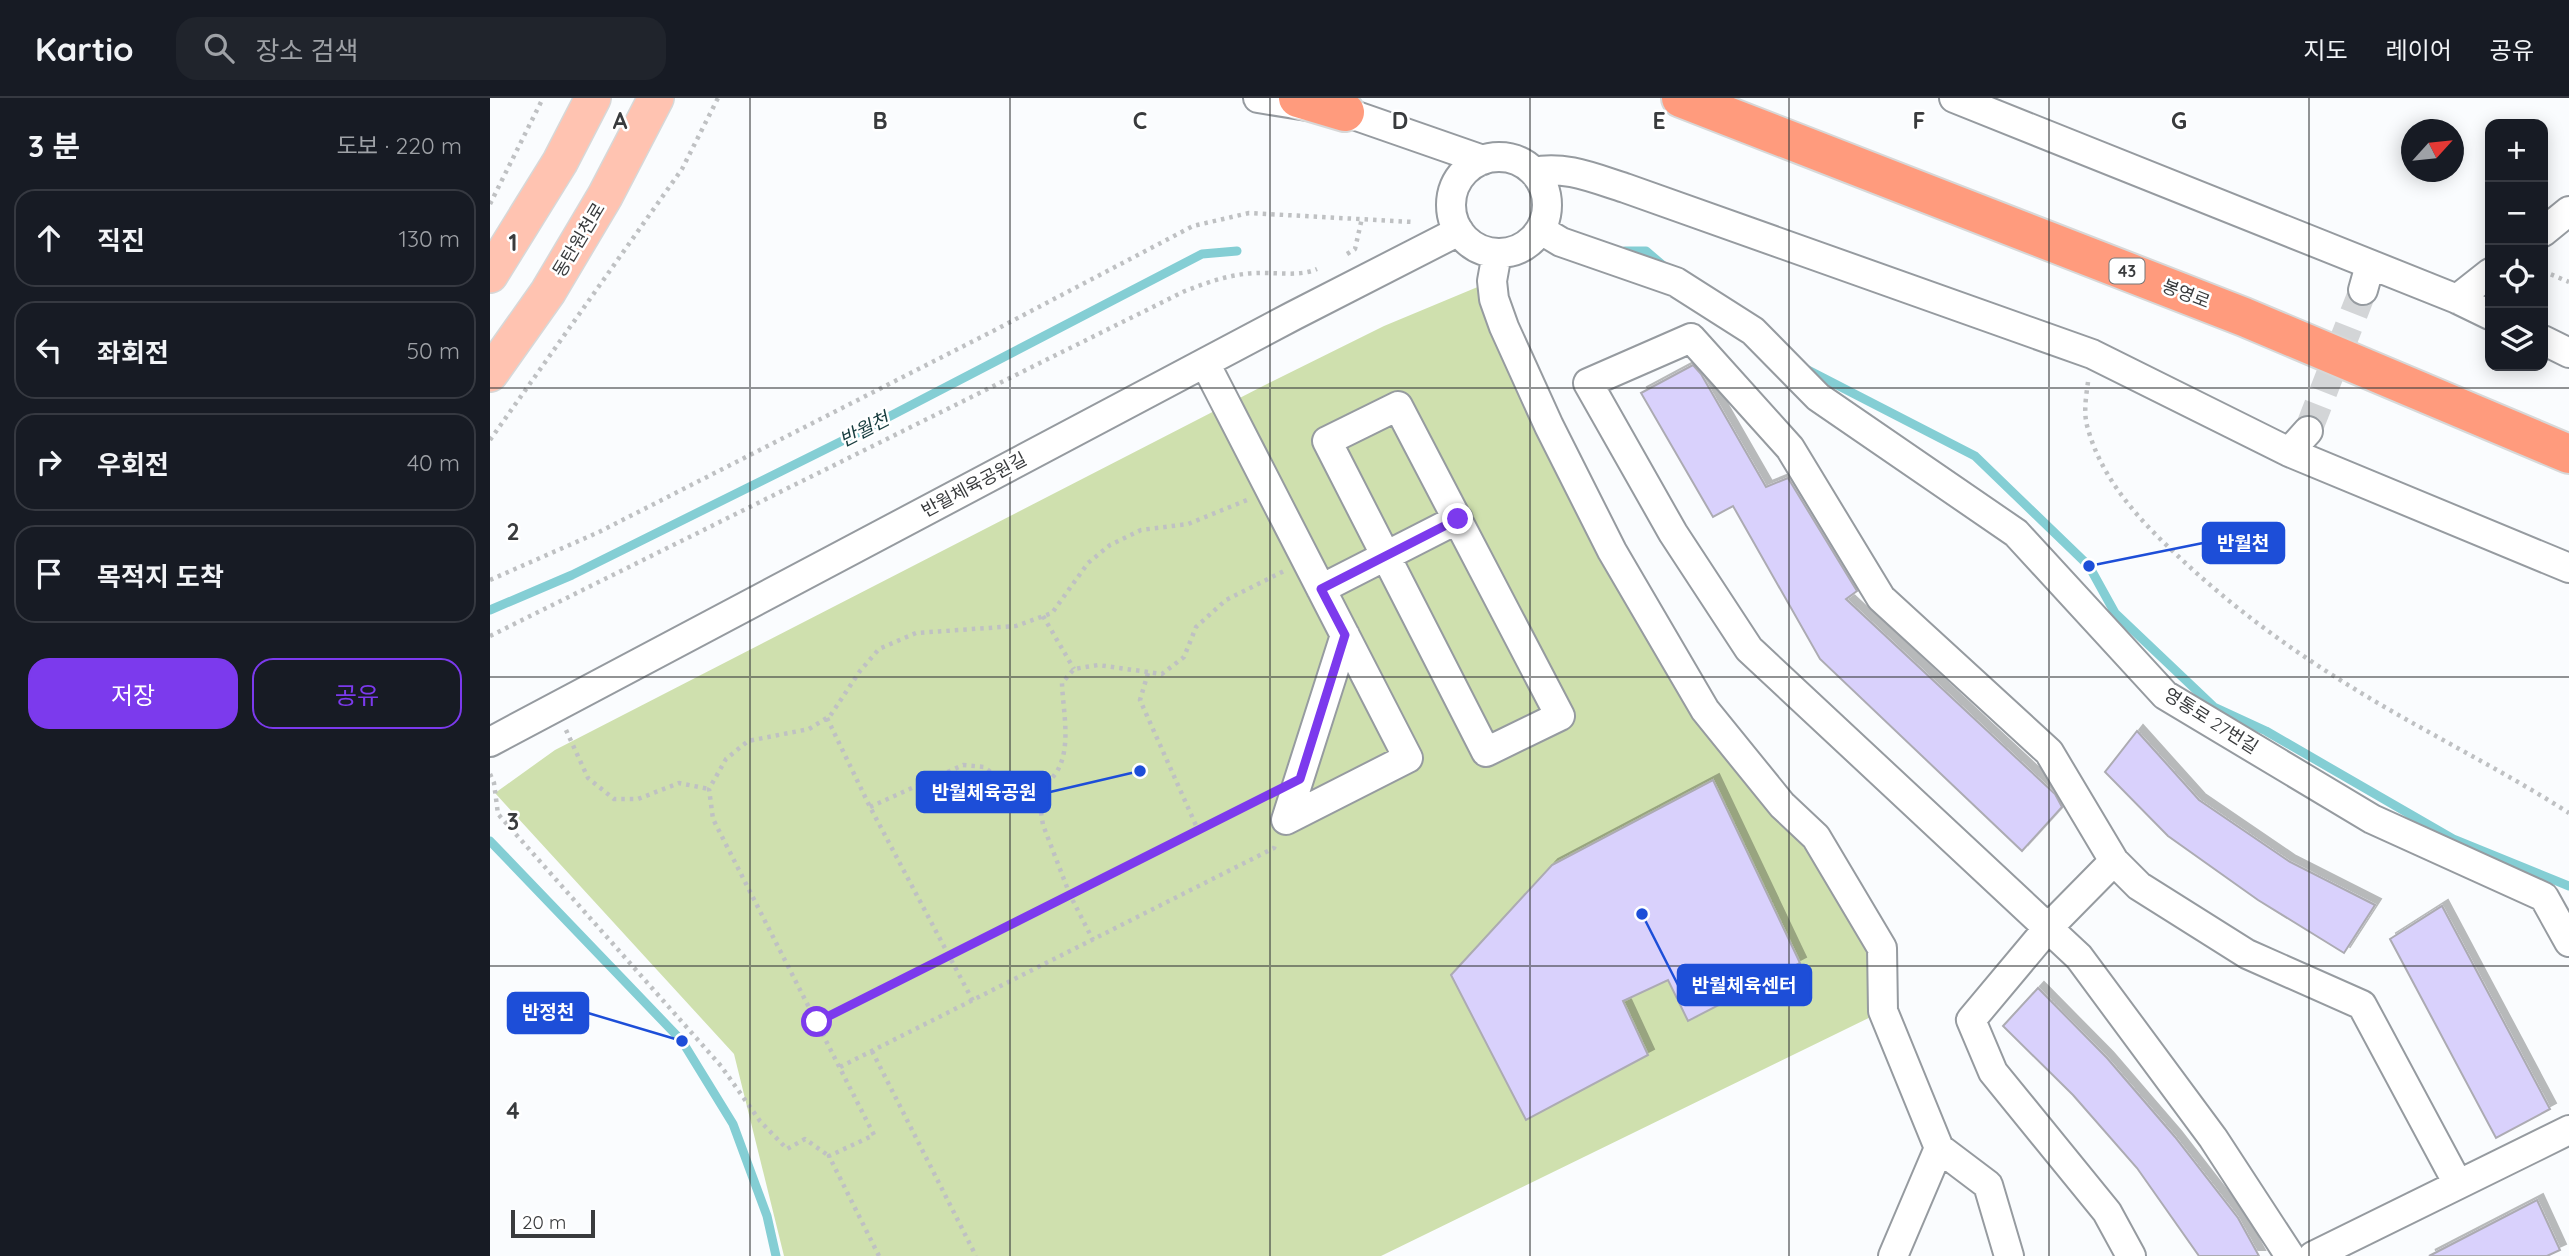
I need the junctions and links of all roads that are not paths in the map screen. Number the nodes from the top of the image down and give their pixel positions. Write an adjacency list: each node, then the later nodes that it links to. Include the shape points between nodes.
1 (593, 98): 15 (main road, via 560,162)
2 (656, 98): 22 (main road, 동탄원천로, via 548,292)
3 (1258, 98): 7 (street)
4 (1297, 98): 7 (highway)
5 (1681, 98): 25 (highway, 봉영로 / 43, via 2244,317)
6 (1954, 98): 17 (street, via 2367,277)
7 (1346, 105): 8 (street)
8 (1483, 160): 9 (street, via 1505,157); 13 (street, via 1465,171 1454,190 1452,211)
9 (1534, 172): 12 (street, via 1546,192); 24 (street, via 1570,172 1625,188 2092,354)
10 (2569, 211): 11 (street)
11 (2548, 228)
12 (1541, 230): 14 (street, via 1522,247); 34 (street, 영통로 27번길, via 1561,242 1676,282 1753,331 1818,397 2016,533 2165,695 2372,819 2544,897)
13 (1459, 231): 14 (street, via 1475,247); 21 (street, 반월체육공원길)
14 (1497, 253): 36 (street, via 1492,281 1504,327 1612,551 1706,710 1783,805 1816,837 1882,948 1883,1011)
15 (490, 275)
16 (2485, 277): 17 (street)
17 (2457, 299): 18 (street)
18 (2485, 313)
19 (2548, 342): 20 (street)
20 (2569, 353)
21 (1205, 363): 29 (street); 31 (street, 반월체육공원길)
22 (490, 374)
23 (2308, 431): 24 (street)
24 (2289, 452): 28 (street)
25 (2569, 454)
26 (1458, 519): 27 (street); 27 (street, via 1398,406 1327,441); 27 (street, via 1560,716 1486,751)
27 (1385, 556): 29 (street)
28 (2569, 568)
29 (1321, 589): 30 (street)
30 (1345, 635): 30 (street, via 1408,758 1286,820 1300,779)
31 (490, 742)
32 (2114, 861): 33 (street); 33 (street, via 2049,752 1881,598 1790,449 1691,338 1588,383 1673,533 1749,649); 37 (street, via 2139,886 2247,954 2362,1006)
33 (2048, 928): 40 (street, via 1971,1020 1993,1072 2106,1212); 41 (street, via 2079,957 2197,1116)
34 (2569, 942)
35 (2569, 1130): 37 (street)
36 (1939, 1148): 38 (street); 39 (street, via 1988,1185)
37 (2458, 1184): 42 (street)
38 (1892, 1256)
39 (2008, 1256)
40 (2131, 1256)
41 (2290, 1256)
42 (2313, 1256)

